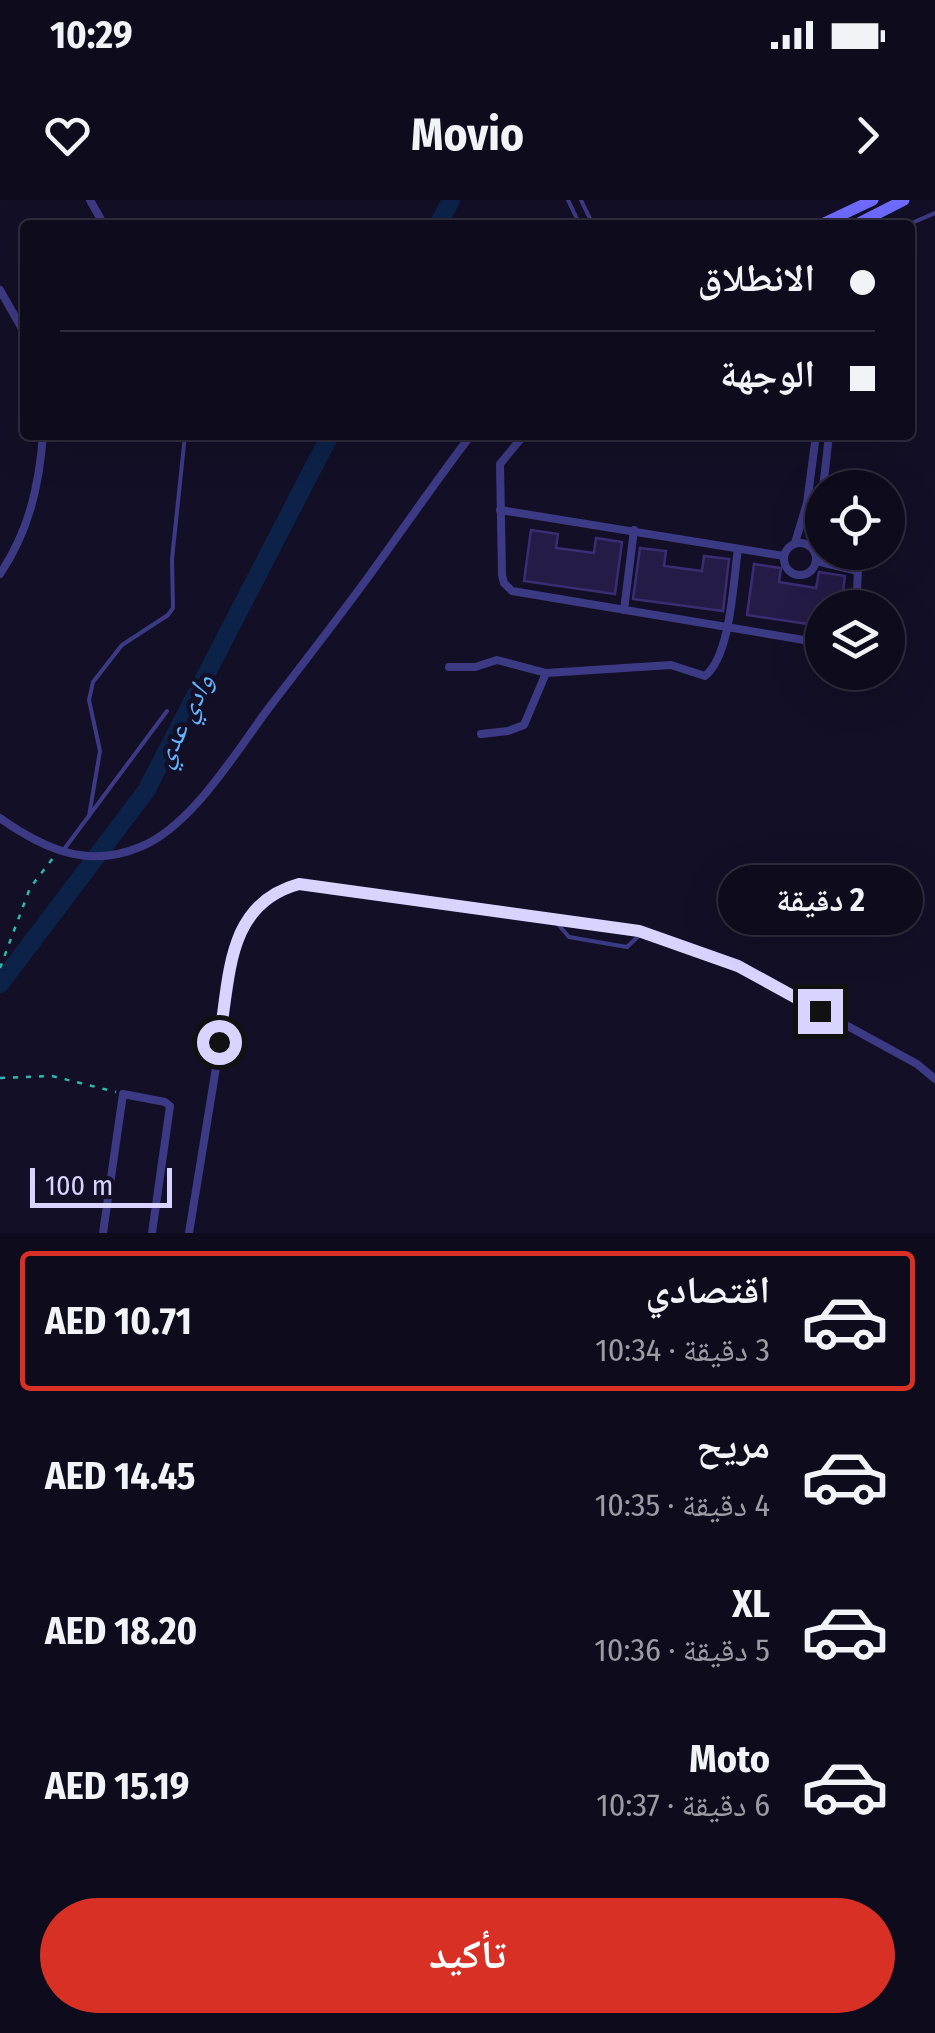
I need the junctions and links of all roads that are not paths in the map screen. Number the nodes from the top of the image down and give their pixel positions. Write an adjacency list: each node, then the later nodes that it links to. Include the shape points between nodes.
1 (873, 200): 3 (street)
2 (904, 200): 4 (street)
3 (831, 220)
4 (866, 220)
5 (0, 290): 6 (street)
6 (20, 325)
7 (42, 440): 21 (street, via 37,493)
8 (184, 440): 29 (lane, via 173,608 122,645 93,682 89,700 100,751)
9 (468, 440): 31 (street, via 180,819 128,852 104,858)
10 (520, 440): 14 (street, via 500,464)
11 (815, 440): 16 (street)
12 (828, 440): 13 (street)
13 (824, 470)
14 (500, 510): 15 (street); 22 (street, via 502,576 512,592)
15 (634, 530): 18 (street); 22 (street)
16 (796, 543): 17 (street); 19 (street)
17 (805, 543)
18 (738, 549): 19 (street); 23 (street)
19 (784, 556): 20 (street, via 788,570 800,576)
20 (810, 570)
21 (0, 574)
22 (624, 610): 23 (street)
23 (727, 626): 24 (street); 26 (street, via 705,676 671,664)
24 (805, 640)
25 (449, 667): 26 (street, via 497,660)
26 (546, 673): 28 (street, via 524,725)
27 (167, 712): 29 (lane)
28 (481, 734)
29 (89, 816): 31 (lane)
30 (0, 818): 31 (street)
31 (60, 851)
32 (554, 918): 33 (street); 33 (lane, via 569,938 592,942 627,946); 37 (street, via 310,884 278,890 260,903 236,944)
33 (643, 932): 34 (street, via 738,966)
34 (935, 1078)
35 (102, 1233): 36 (street, via 123,1094 170,1106)
36 (152, 1233)
37 (189, 1233)

